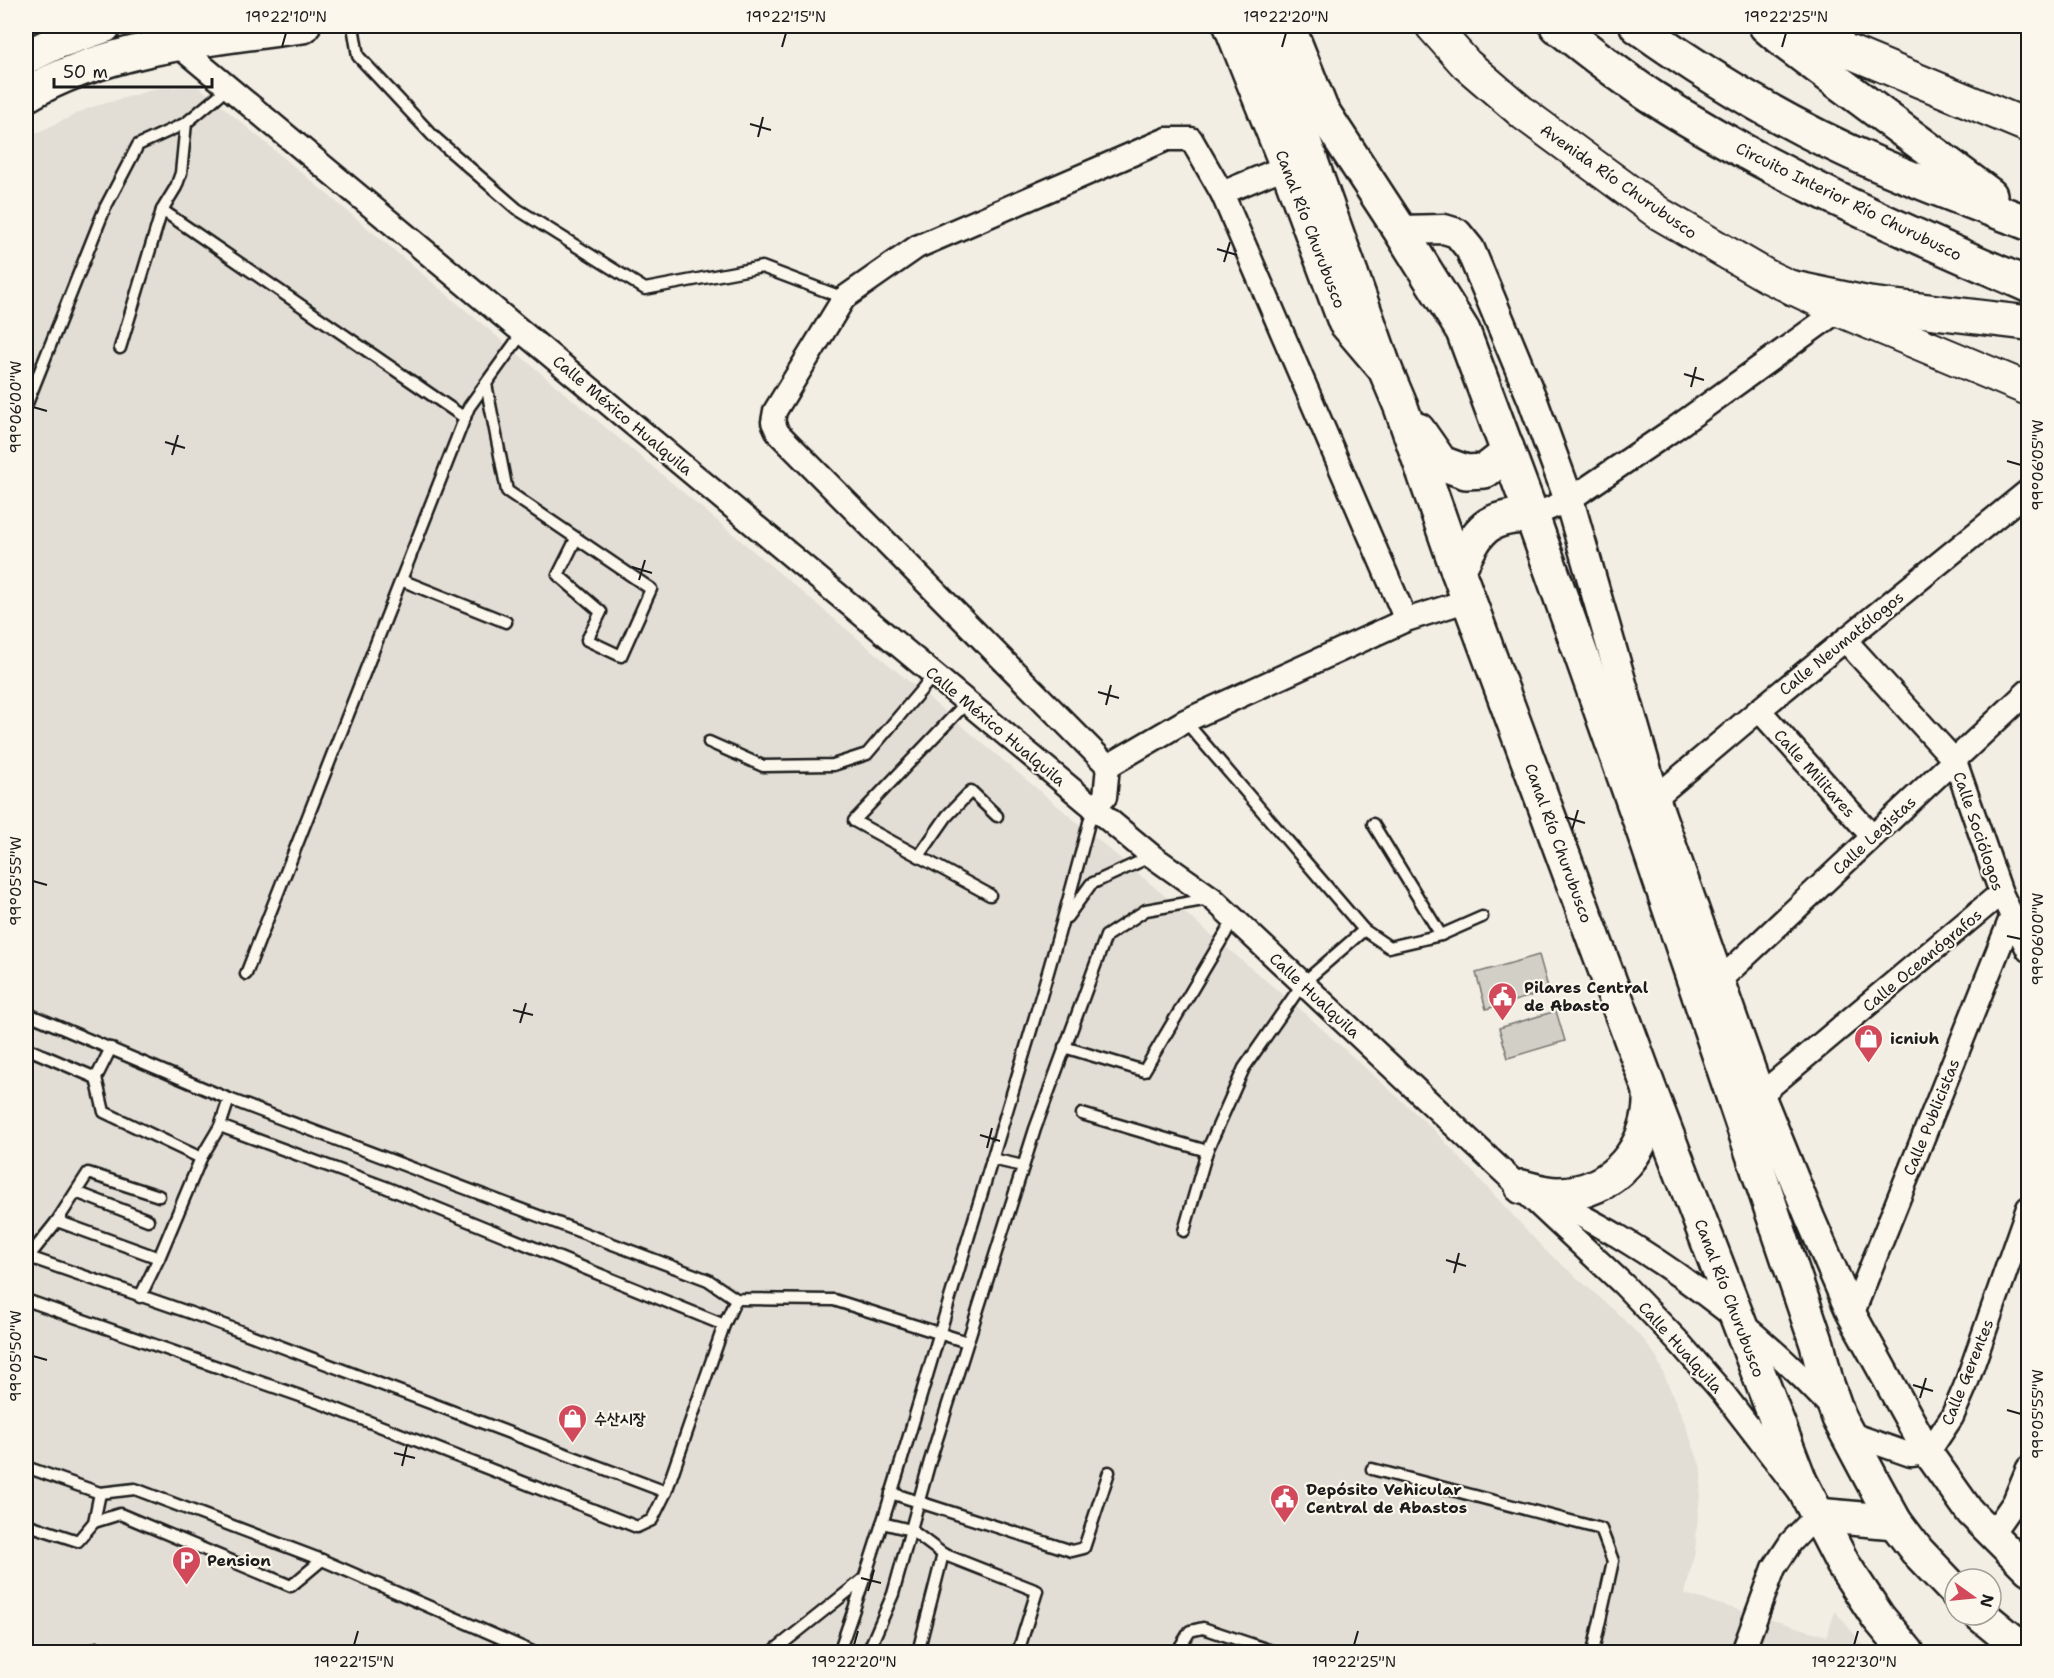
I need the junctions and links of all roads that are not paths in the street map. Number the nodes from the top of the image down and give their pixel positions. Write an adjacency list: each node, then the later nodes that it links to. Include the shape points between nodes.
1 (104, 26): 14 (main road)
2 (303, 26): 12 (main road)
3 (353, 26): 26 (lane, via 358,56 433,136 517,209 645,289 762,267)
4 (1231, 26): 19 (main road, Canal Río Churubusco)
5 (1263, 26): 19 (main road)
6 (1288, 26): 23 (main road, via 1320,109)
7 (1432, 26): 25 (main road, Avenida Río Churubusco, via 1467,64 1524,114 1613,181 1699,238)
8 (1557, 26): 24 (main road, Circuito Interior Río Churubusco, via 1654,98 1746,152 1813,188)
9 (1637, 26): 22 (main road, via 1712,76 1829,142 1875,164)
10 (1766, 26): 22 (main road)
11 (1787, 26): 13 (main road)
12 (163, 34): 15 (street, Calle México Hualquila); 16 (main road)
13 (1845, 35): 18 (main road)
14 (26, 57)
15 (229, 87): 17 (lane); 29 (street, Calle México Hualquila)
16 (26, 95)
17 (186, 123): 21 (lane, via 181,172); 33 (lane, via 138,145 105,208)
18 (2028, 126)
19 (1299, 162): 20 (street); 34 (main road, Canal Río Churubusco)
20 (1222, 193): 26 (street, via 1191,139 1167,139 917,247); 43 (street)
21 (162, 210): 30 (lane); 35 (lane)
22 (2028, 222)
23 (1400, 230): 36 (main road, via 1463,331); 38 (street, via 1444,229 1457,233 1470,249)
24 (2028, 285)
25 (1793, 288): 27 (main road, Avenida Río Churubusco); 28 (main road, via 1869,304)
26 (844, 298): 53 (street, via 775,411 773,422 778,433)
27 (1839, 310): 32 (main road, Avenida Río Churubusco); 38 (street)
28 (2028, 323)
29 (523, 332): 31 (lane); 46 (street, Calle México Hualquila)
30 (120, 348)
31 (486, 384): 35 (lane); 40 (lane, via 507,491)
32 (2028, 389)
33 (26, 406)
34 (1401, 407): 36 (main road, via 1441,463 1448,467 1466,472 1485,471 1503,457); 42 (main road, Canal Río Churubusco)
35 (465, 418): 41 (lane)
36 (1507, 448): 39 (main road)
37 (2028, 491): 45 (street, Calle Neumatólogos)
38 (1569, 500): 39 (street); 54 (street)
39 (1532, 516): 42 (main road, via 1492,521 1475,537); 105 (main road, via 1651,854)
40 (576, 539): 40 (lane, via 651,589 621,656 586,640 601,612 558,575)
41 (401, 580): 44 (lane); 71 (lane)
42 (1463, 585): 43 (street); 79 (main road, Canal Río Churubusco)
43 (1406, 620): 50 (street)
44 (506, 622)
45 (1845, 640): 49 (street, Calle Neumatólogos); 52 (street, Calle Sociólogos)
46 (934, 675): 48 (street, Calle México Hualquila); 51 (lane, via 867,754 834,765 763,766)
47 (2025, 698): 52 (street, Calle Legistas)
48 (968, 702): 55 (street, Calle México Hualquila); 59 (lane, via 854,821)
49 (1759, 710): 54 (street, Calle Neumatólogos); 58 (street, Calle Militares)
50 (1185, 721): 53 (street); 68 (lane)
51 (709, 742)
52 (1955, 761): 58 (street, Calle Legistas); 61 (street, Calle Sociólogos)
53 (1108, 766): 55 (street, via 1105,798)
54 (1655, 798): 72 (street)
55 (1093, 807): 60 (street, Calle Hualquila); 67 (lane)
56 (997, 816): 59 (lane, via 971,791 947,816)
57 (1372, 824): 69 (lane)
58 (1872, 836): 72 (street, Calle Legistas)
59 (919, 856): 62 (lane)
60 (1152, 856): 63 (street, Calle Hualquila); 67 (lane, via 1091,884)
61 (2001, 893): 65 (street, Calle Sociólogos); 80 (street, Calle Oceanógrafos)
62 (990, 895)
63 (1213, 899): 66 (street, Calle Hualquila); 75 (lane, via 1146,910 1106,936)
64 (1482, 917): 69 (lane)
65 (2011, 918): 70 (street, Calle Sociólogos); 100 (street, Calle Publicistas)
66 (1234, 919): 73 (street, Calle Hualquila); 75 (lane, via 1144,1071)
67 (1063, 923): 86 (lane)
68 (1364, 930): 69 (lane, via 1389,947); 73 (lane)
69 (1441, 935)
70 (2028, 950)
71 (246, 975)
72 (1720, 980): 80 (street)
73 (1302, 983): 84 (lane, via 1244,1068); 88 (street, Calle Hualquila)
74 (26, 1013): 77 (lane)
75 (1064, 1047): 87 (lane)
76 (26, 1048): 78 (lane)
77 (111, 1048): 78 (lane); 81 (lane)
78 (96, 1078): 85 (lane, via 104,1112)
79 (1649, 1088): 88 (main road, via 1644,1134 1617,1173 1574,1192); 101 (main road, Canal Río Churubusco)
80 (1760, 1095): 100 (street)
81 (229, 1099): 83 (lane); 98 (lane, via 708,1280)
82 (1082, 1114): 84 (lane)
83 (220, 1126): 85 (lane); 102 (lane, via 386,1187)
84 (1207, 1151): 94 (lane)
85 (201, 1158): 96 (lane)
86 (992, 1159): 87 (lane); 103 (lane)
87 (1023, 1166): 104 (lane)
88 (1525, 1190): 101 (street, Calle Hualquila, via 1640,1250); 115 (street, Calle Hualquila, via 1677,1340)
89 (76, 1192): 90 (lane, via 88,1173); 92 (lane); 93 (lane)
90 (159, 1196)
91 (2028, 1208): 106 (street, Calle Gerentes, via 1965,1387 1952,1417)
92 (148, 1220)
93 (57, 1221): 95 (lane); 96 (lane)
94 (1184, 1231)
95 (26, 1258): 97 (lane)
96 (159, 1258): 97 (lane)
97 (140, 1297): 111 (lane)
98 (736, 1299): 102 (lane); 103 (lane, via 834,1300)
99 (26, 1300): 111 (lane, via 326,1405 637,1527 652,1520)
100 (1852, 1316): 106 (street)
101 (1738, 1321): 105 (street, Calle Hualquila, via 1794,1369); 115 (main road, Canal Río Churubusco)
102 (724, 1325): 111 (lane)
103 (939, 1334): 104 (lane); 113 (lane)
104 (967, 1342): 114 (lane)
105 (1843, 1424): 106 (street, via 1911,1455); 117 (main road)
106 (1928, 1453): 121 (street)
107 (26, 1467): 112 (lane)
108 (1372, 1468): 138 (lane, via 1601,1529 1613,1561)
109 (2028, 1468): 121 (street, via 2014,1502)
110 (1109, 1472): 114 (lane, via 1084,1548 1072,1551)
111 (666, 1492)
112 (100, 1493): 116 (lane); 123 (lane, via 135,1489)
113 (891, 1493): 114 (lane); 118 (lane)
114 (919, 1500): 120 (lane)
115 (1817, 1515): 117 (main road); 139 (street, via 1791,1542 1774,1569); 140 (main road, Canal Río Churubusco, via 1860,1591)
116 (94, 1522): 119 (lane, via 78,1542); 123 (lane, via 120,1514 291,1586)
117 (1895, 1522): 126 (main road)
118 (882, 1523): 120 (lane); 125 (lane)
119 (26, 1524)
120 (911, 1530): 122 (lane); 133 (lane, via 893,1594)
121 (1991, 1535): 124 (street)
122 (943, 1554): 134 (lane); 135 (lane, via 1037,1591)
123 (322, 1560): 130 (lane)
124 (2028, 1570)
125 (866, 1576): 131 (lane); 132 (lane)
126 (1943, 1578)
127 (1996, 1627): 141 (main road)
128 (89, 1653): 129 (lane, via 97,1648)
129 (107, 1653)
130 (533, 1653)
131 (772, 1653)
132 (839, 1653)
133 (868, 1653)
134 (918, 1653)
135 (1018, 1653)
136 (1177, 1653): 137 (lane, via 1190,1631 1203,1628)
137 (1275, 1653)
138 (1593, 1653)
139 (1743, 1653)
140 (1907, 1653)
141 (2026, 1653)

